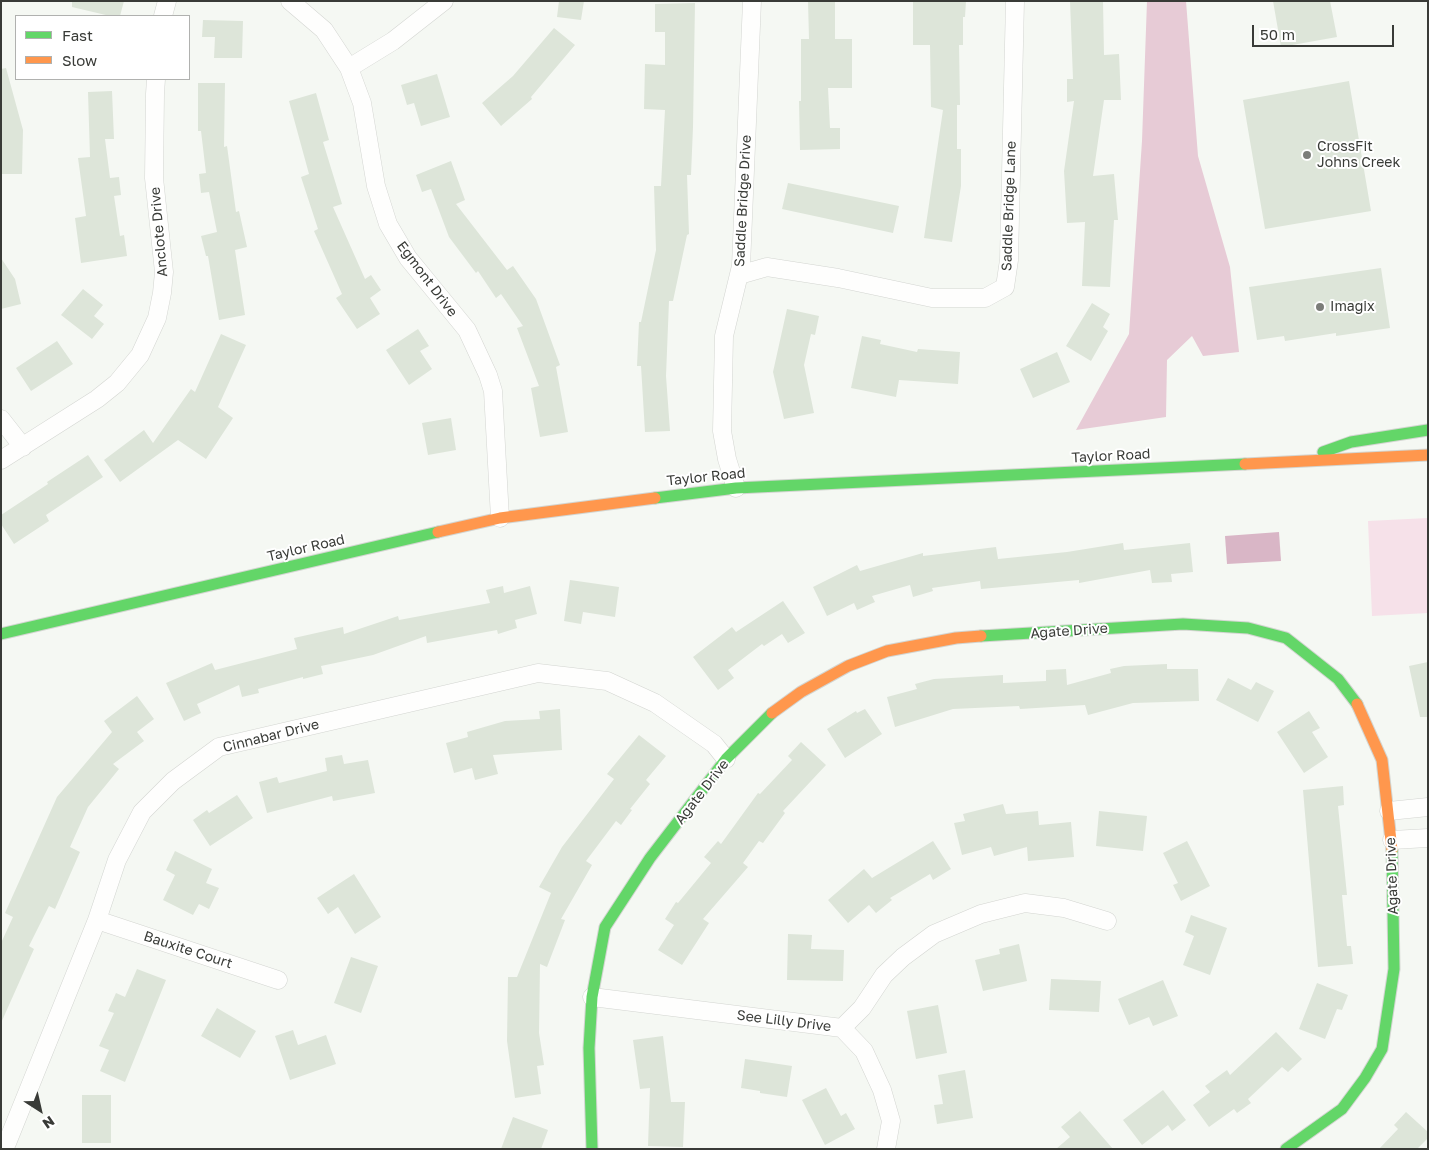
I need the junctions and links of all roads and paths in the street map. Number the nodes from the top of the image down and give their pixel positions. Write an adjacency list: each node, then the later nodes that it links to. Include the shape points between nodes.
1 (167, 1): 6 (street)
2 (290, 1): 7 (street, Egmont Drive, via 324,30)
3 (444, 1): 7 (street, via 393,41)
4 (752, 1): 9 (street, Saddle Bridge Drive)
5 (1015, 1): 9 (street, Saddle Bridge Lane, via 1009,260 1005,288 985,298 932,298 767,267)
6 (164, 15)
7 (349, 68): 17 (street, Egmont Drive, via 362,103 376,186 388,224 408,258 467,330 488,375 493,391)
8 (156, 80): 12 (street, Anclote Drive, via 154,178 164,272 157,318 140,355 117,383)
9 (739, 276): 16 (street, Saddle Bridge Drive, via 724,336 722,431)
10 (1, 419): 12 (street)
11 (1428, 430): 15 (street, via 1351,442)
12 (23, 447): 14 (street, Anclote Drive)
13 (1428, 455): 15 (street, Taylor Road)
14 (1, 460)
15 (1293, 462): 16 (street, Taylor Road)
16 (736, 488): 17 (street, Taylor Road)
17 (500, 518): 18 (street, Taylor Road)
18 (1, 634)
19 (726, 760): 21 (street, Agate Drive, via 769,715 800,692 848,666 887,651 956,638 1183,624 1248,628 1286,638 1338,678 1360,708 1382,760); 24 (street, Cinnabar Drive, via 714,744 655,703 607,681 538,673 218,747 173,782 142,812 117,860); 27 (street, Agate Drive, via 650,858 605,927)
20 (1428, 807): 21 (street)
21 (1389, 811): 23 (street, Agate Drive)
22 (1428, 838): 23 (street)
23 (1392, 840): 32 (street, Agate Drive, via 1394,969 1382,1049 1342,1109)
24 (97, 920): 26 (street, Bauxite Court); 29 (street, Cinnabar Drive)
25 (1107, 921): 28 (street, via 1064,908 1025,903 981,914 934,934 903,957 884,975 862,1008)
26 (278, 980)
27 (592, 997): 28 (street, See Lilly Drive); 30 (street, Agate Drive, via 589,1048)
28 (842, 1028): 31 (street, See Lilly Drive, via 864,1051 882,1090 891,1121)
29 (9, 1147)
30 (592, 1149)
31 (886, 1149)
32 (1286, 1149)

